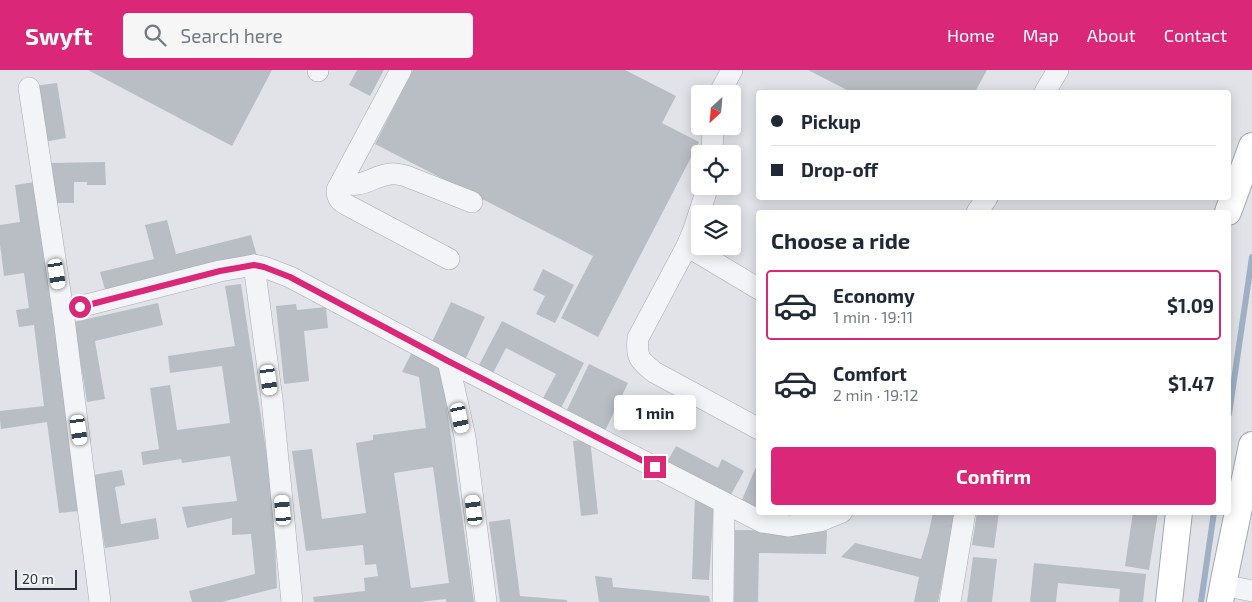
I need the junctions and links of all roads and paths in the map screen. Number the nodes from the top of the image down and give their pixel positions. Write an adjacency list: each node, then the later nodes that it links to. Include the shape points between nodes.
1 (401, 70): 8 (street)
2 (732, 70): 4 (street)
3 (1058, 70): 6 (street)
4 (724, 85)
5 (29, 88): 18 (street)
6 (1046, 90)
7 (1252, 146): 13 (main road)
8 (342, 182): 11 (street, via 352,186 396,173); 15 (street, via 337,190 340,201)
9 (705, 195): 14 (street)
10 (985, 200): 12 (street)
11 (472, 202)
12 (978, 210)
13 (1229, 210)
14 (687, 246): 17 (street); 20 (street, via 638,338 640,360 654,372)
15 (449, 259)
16 (254, 265): 18 (street); 19 (street, via 290,277); 29 (street, via 272,400)
17 (756, 287)
18 (63, 311): 28 (street)
19 (448, 361): 22 (street); 30 (street, via 465,437)
20 (756, 428)
21 (1252, 445): 27 (main road)
22 (724, 503): 23 (street, via 762,522 790,526); 31 (street)
23 (835, 515)
24 (964, 515): 32 (street)
25 (1179, 515): 33 (main road)
26 (1252, 591): 27 (street)
27 (1222, 594)
28 (100, 602)
29 (292, 602)
30 (486, 602)
31 (723, 602)
32 (950, 602)
33 (1169, 602)

